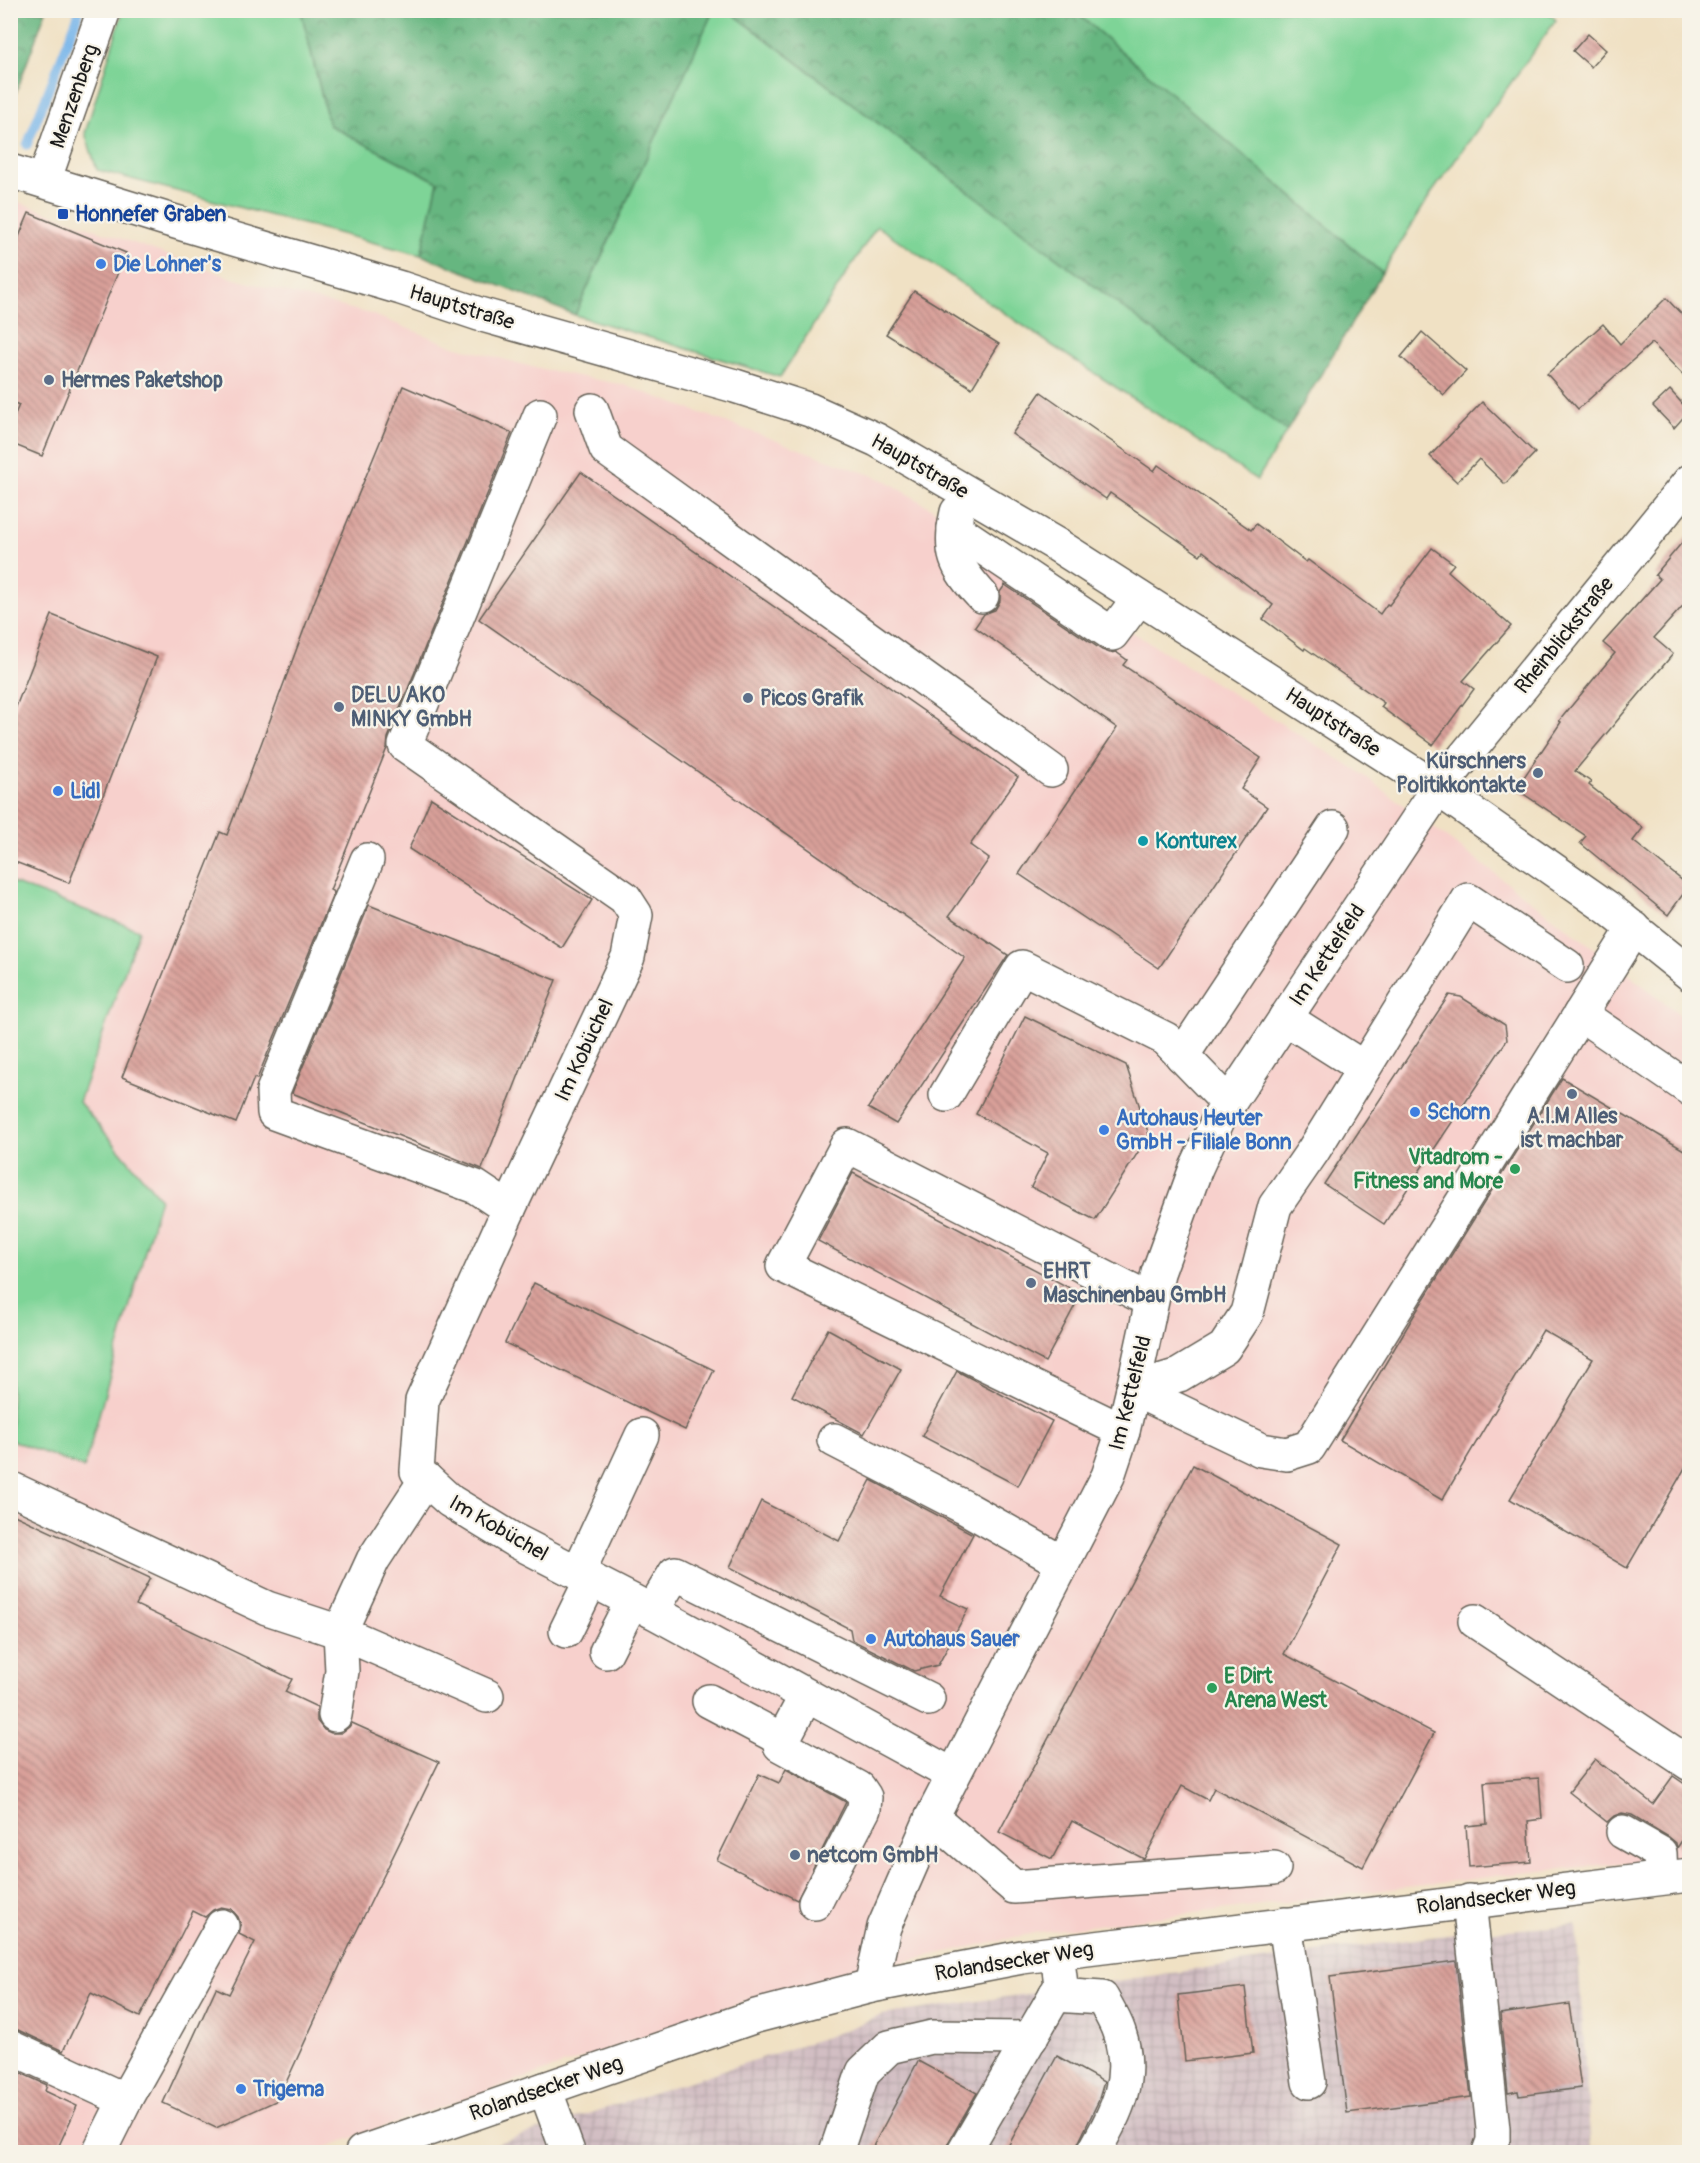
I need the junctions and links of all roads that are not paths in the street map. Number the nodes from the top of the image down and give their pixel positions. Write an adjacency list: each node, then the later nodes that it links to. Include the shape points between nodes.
1 (104, 10): 3 (street, Menzenberg)
2 (10, 171): 3 (street, Hauptstraße)
3 (44, 181): 7 (street, Hauptstraße, via 810,410 877,440)
4 (592, 410): 11 (street, via 606,449)
5 (540, 415): 25 (street, Im Kobüchel, via 405,745 625,898 636,915 628,957)
6 (1689, 481): 12 (street, Rheinblickstraße)
7 (963, 490): 8 (street); 10 (street, Hauptstraße)
8 (954, 528): 9 (street, via 956,562); 10 (street, via 1112,634)
9 (982, 596)
10 (1139, 598): 12 (street, Hauptstraße)
11 (1050, 770)
12 (1438, 789): 15 (street, Hauptstraße); 19 (street, Im Kettelfeld)
13 (1333, 828): 20 (street)
14 (367, 860): 25 (street, via 273,1091 274,1113 476,1187)
15 (1634, 928): 17 (street, Hauptstraße); 18 (street)
16 (1567, 966): 21 (street, via 1468,900)
17 (1689, 974)
18 (1580, 1014): 22 (street); 27 (street, via 1309,1447 1287,1454 1261,1450)
19 (1286, 1018): 21 (street); 24 (street, Im Kettelfeld)
20 (1182, 1056): 23 (street, via 1166,1039 1022,967); 24 (street)
21 (1364, 1068): 27 (street, via 1275,1206 1247,1313 1224,1348 1179,1374)
22 (1689, 1089)
23 (946, 1095)
24 (1229, 1104): 26 (street, Im Kettelfeld, via 1183,1200)
25 (509, 1209): 31 (street, Im Kobüchel, via 422,1401 417,1471)
26 (1151, 1301): 27 (street, Im Kettelfeld); 28 (street, via 848,1145 783,1266)
27 (1133, 1389): 28 (street, Im Kettelfeld)
28 (1123, 1431): 33 (street, Im Kettelfeld, via 1108,1476)
29 (642, 1435): 34 (street)
30 (834, 1440): 33 (street)
31 (426, 1479): 34 (street, Im Kobüchel, via 450,1501 512,1539); 38 (street, via 373,1560)
32 (10, 1488): 38 (street, via 267,1608)
33 (1062, 1563): 47 (street, Im Kettelfeld)
34 (585, 1576): 35 (street, Im Kobüchel); 37 (street)
35 (642, 1606): 39 (street); 41 (street, Im Kobüchel); 42 (street, via 675,1573)
36 (1475, 1621): 46 (street)
37 (566, 1631)
38 (340, 1632): 40 (street); 44 (street, via 342,1671)
39 (606, 1652)
40 (487, 1696)
41 (806, 1696): 45 (street); 47 (street, Im Kobüchel)
42 (928, 1699)
43 (709, 1701): 45 (street)
44 (335, 1715)
45 (783, 1740): 53 (street, via 780,1745 859,1788 865,1797 864,1809)
46 (1689, 1764)
47 (953, 1775): 48 (street, Im Kettelfeld)
48 (932, 1816): 50 (street, via 1014,1887); 57 (street, Im Kettelfeld, via 884,1927)
49 (1623, 1832): 51 (street, via 1660,1853)
50 (1274, 1868)
51 (1675, 1876): 52 (street, Rolandsecker Weg)
52 (1469, 1901): 54 (street, Rolandsecker Weg); 70 (street, via 1493,2129)
53 (815, 1903)
54 (1285, 1924): 56 (street, Rolandsecker Weg); 61 (street)
55 (222, 1926): 63 (street)
56 (1057, 1953): 57 (street, Rolandsecker Weg); 58 (street, via 1061,1985)
57 (872, 1986): 62 (street, Rolandsecker Weg, via 756,2016)
58 (1055, 1995): 59 (street); 69 (street, via 1102,1998 1119,2032 1125,2066 1123,2096)
59 (1031, 2037): 67 (street, via 932,2037 889,2047 863,2073); 68 (street)
60 (10, 2047): 63 (street)
61 (1309, 2082)
62 (545, 2089): 65 (street, Rolandsecker Weg); 66 (street)
63 (125, 2100): 64 (street)
64 (99, 2152)
65 (363, 2152)
66 (568, 2152)
67 (836, 2152)
68 (964, 2152)
69 (1094, 2152)
70 (1489, 2152)

